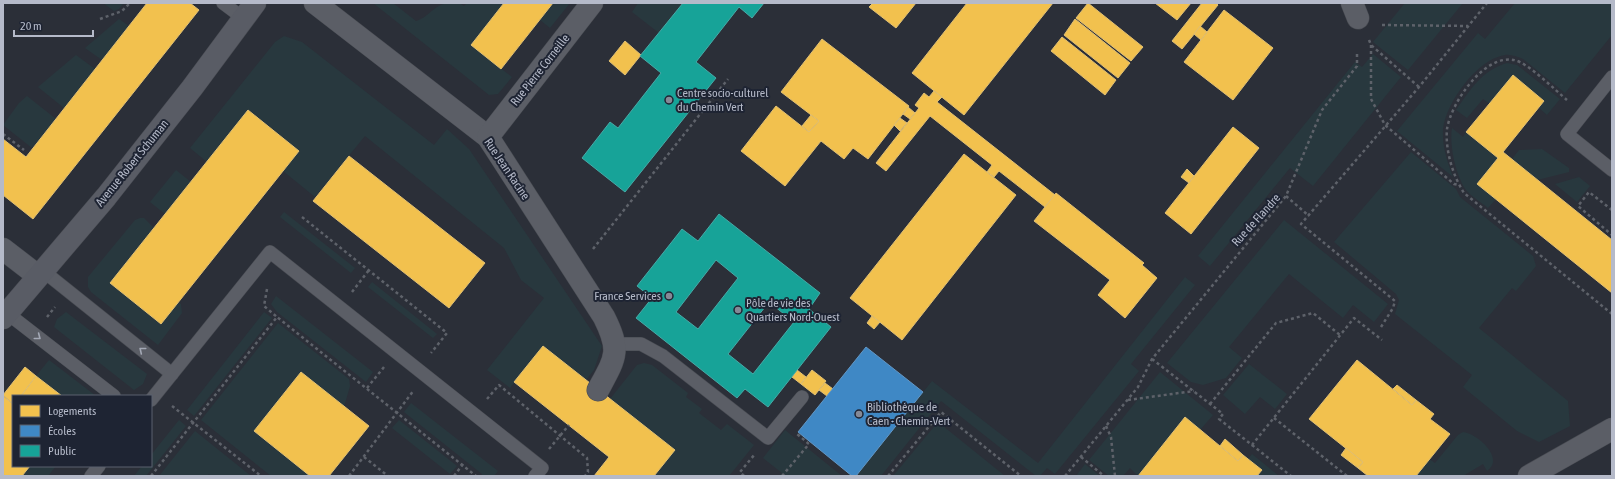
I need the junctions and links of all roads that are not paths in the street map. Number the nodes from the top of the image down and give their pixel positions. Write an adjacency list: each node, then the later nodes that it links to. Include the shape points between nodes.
1 (223, 3): 4 (lane)
2 (315, 3): 6 (street, Rue Jean Racine)
3 (592, 3): 6 (street, Rue Pierre Corneille)
4 (249, 11): 9 (street, Avenue Robert Schuman, via 106,197)
5 (1612, 78): 7 (lane, via 1567,134)
6 (488, 137): 11 (street, Rue Jean Racine, via 604,317)
7 (1612, 170)
8 (3, 249): 9 (street)
9 (40, 273): 10 (street, Avenue Robert Schuman); 12 (lane, one-way to 9)
10 (5, 316): 14 (lane, one-way to 14)
11 (615, 344): 13 (street, via 614,356); 16 (lane, via 641,344 663,356 768,438)
12 (172, 374): 15 (lane); 19 (lane, via 270,252 475,414)
13 (598, 390)
14 (113, 395)
15 (154, 397)
16 (802, 397)
17 (1612, 429): 21 (street)
18 (98, 467): 20 (lane)
19 (536, 470)
20 (91, 476)
21 (1529, 476)

